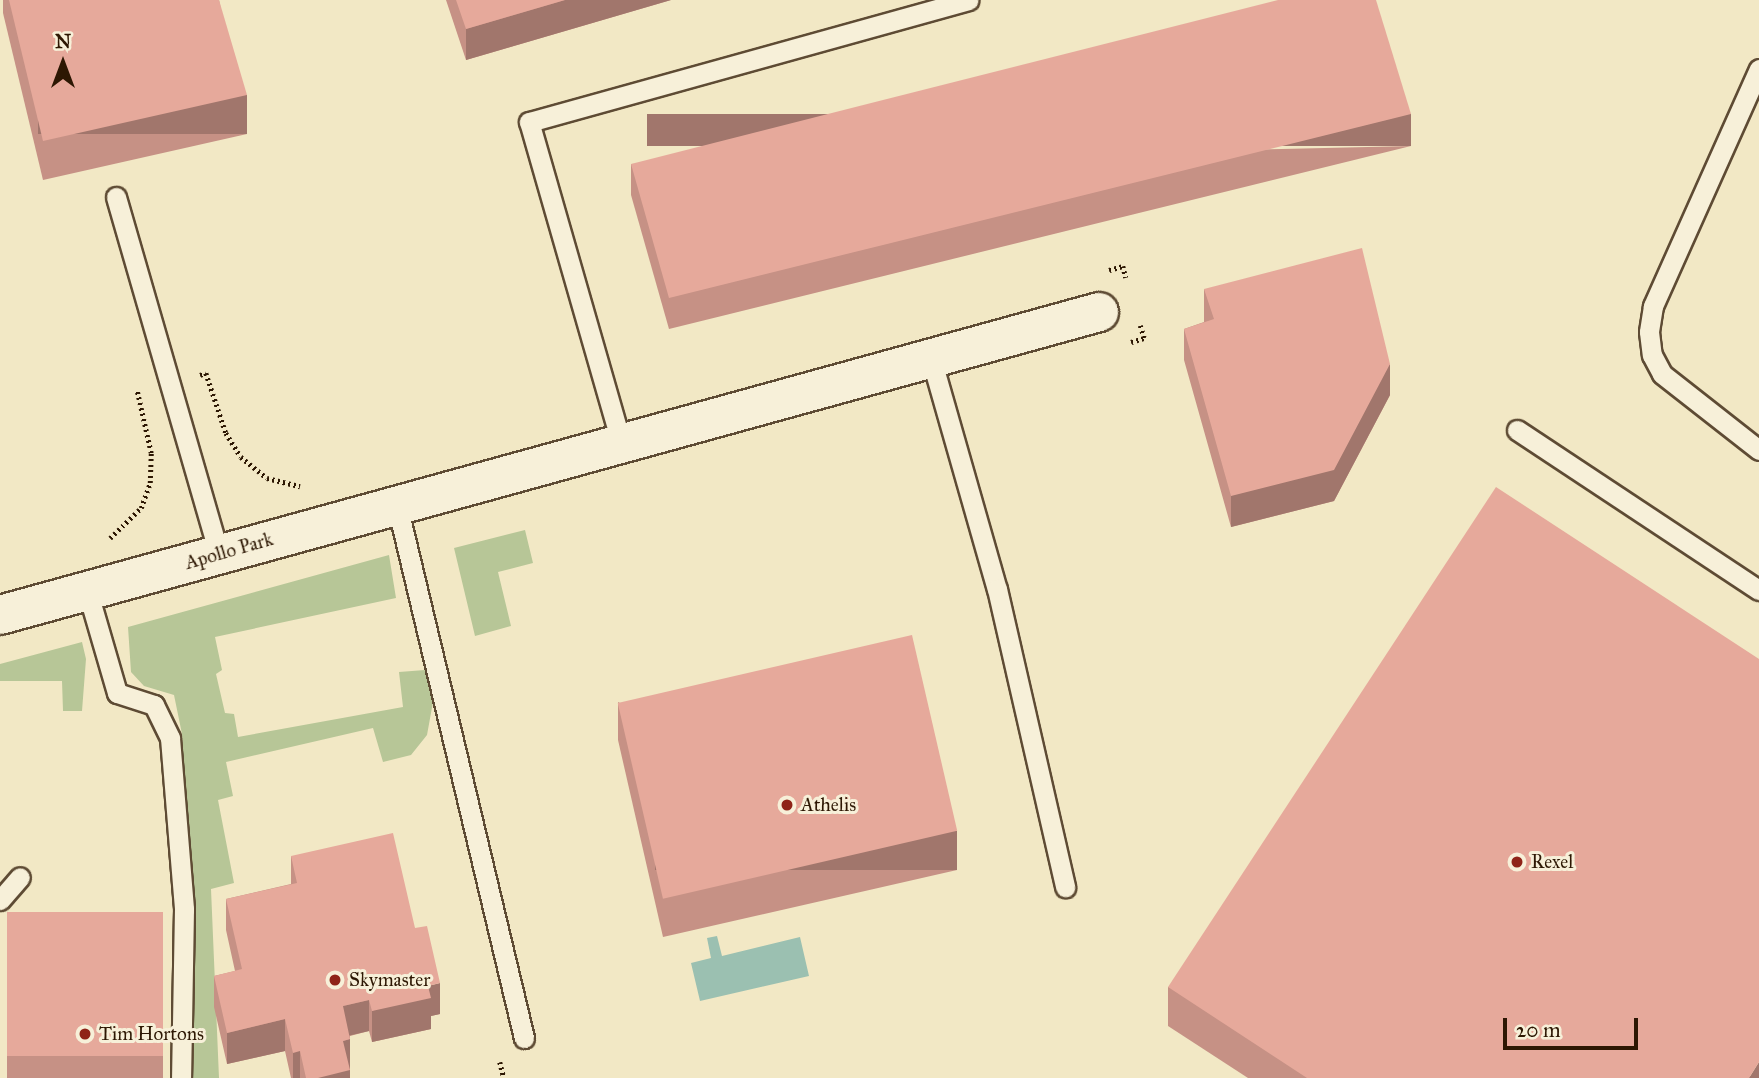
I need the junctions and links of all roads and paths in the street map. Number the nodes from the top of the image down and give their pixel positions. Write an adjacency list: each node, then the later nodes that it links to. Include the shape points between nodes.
1 (968, 0): 9 (lane, via 529,122)
2 (1759, 69): 10 (lane, via 1653,306 1649,332 1652,355 1662,373)
3 (116, 197): 6 (lane)
4 (1099, 312): 5 (street, Apollo Park)
5 (931, 358): 9 (street, Apollo Park); 19 (lane, via 997,589)
6 (172, 382): 11 (path, via 206,373 226,433 241,457 267,478); 13 (path, via 134,392 151,453 150,483 141,508 123,530); 14 (lane)
7 (611, 406): 9 (lane)
8 (1517, 430): 15 (lane)
9 (621, 442): 12 (street, Apollo Park)
10 (1759, 450)
11 (310, 485)
12 (397, 505): 14 (street, Apollo Park); 21 (lane)
13 (104, 542)
14 (219, 554): 16 (street, Apollo Park)
15 (1759, 590)
16 (88, 593): 17 (street, Apollo Park); 22 (lane, via 117,693 154,705 170,738 184,909)
17 (0, 615)
18 (20, 877): 20 (lane)
19 (1065, 887)
20 (0, 900)
21 (524, 1038)
22 (181, 1078)

